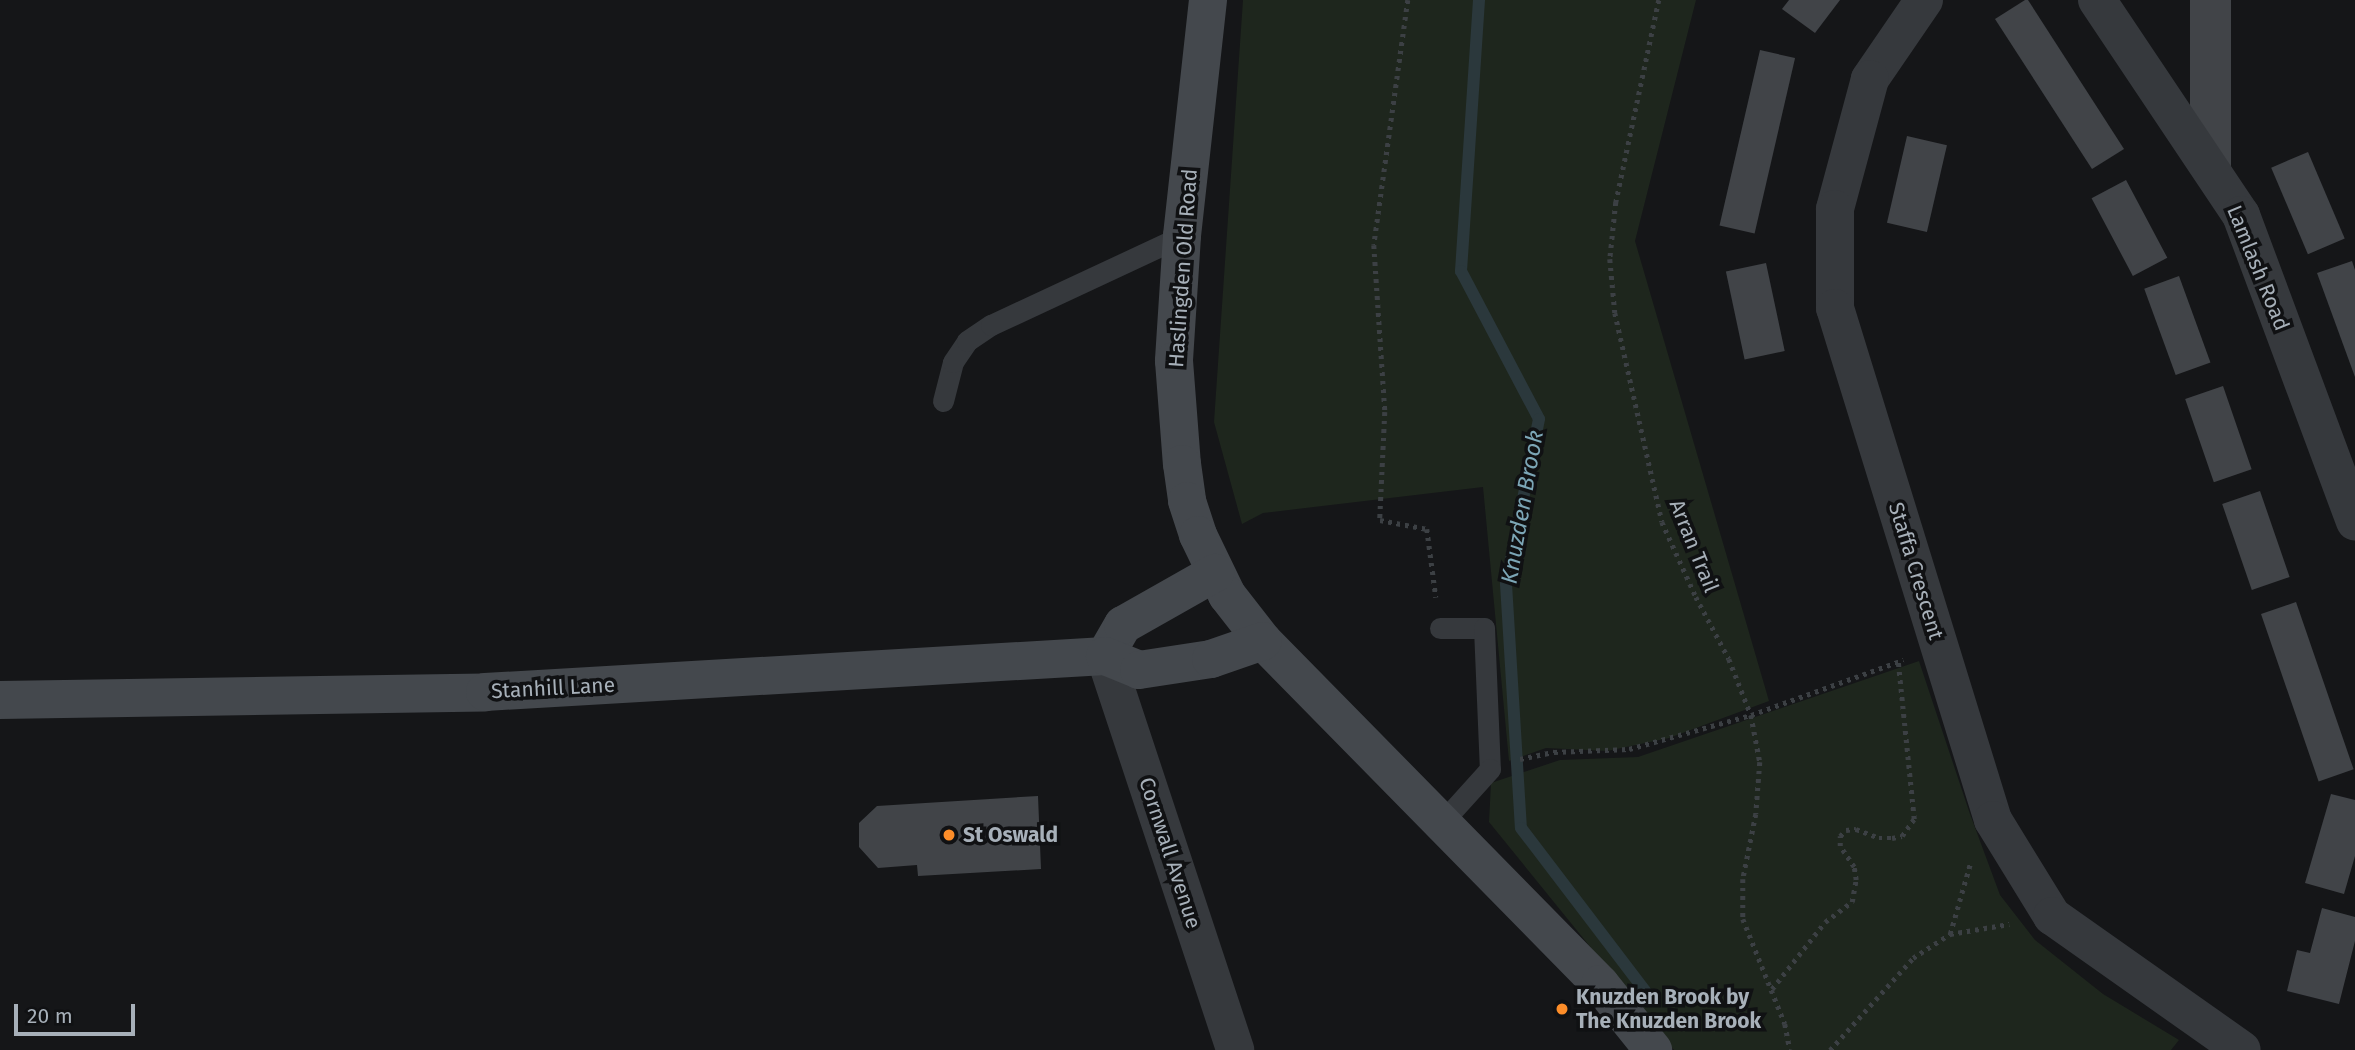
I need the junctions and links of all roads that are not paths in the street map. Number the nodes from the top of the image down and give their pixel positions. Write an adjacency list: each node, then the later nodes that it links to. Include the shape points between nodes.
1 (1208, 0): 4 (main road, Haslingden Old Road)
2 (1924, 0): 15 (street, Staffa Crescent, via 1870,79 1835,209 1835,308 1993,820 2052,916)
3 (2097, 0): 6 (street, Lamlash Road, via 2241,215)
4 (1182, 236): 5 (lane, via 991,325 967,341 953,362); 7 (main road, Haslingden Old Road, via 1174,360 1182,464 1187,500)
5 (943, 401)
6 (2355, 522)
7 (1215, 573): 9 (main road); 10 (main road, via 1123,625)
8 (1440, 628): 12 (lane, via 1483,628 1490,769)
9 (1263, 641): 10 (main road, Stanhill Lane, via 1171,667 1139,670); 12 (main road)
10 (1105, 656): 11 (main road, Stanhill Lane, via 485,692); 13 (street, Cornwall Avenue)
11 (0, 700)
12 (1443, 821): 14 (main road, via 1600,984)
13 (1230, 1049)
14 (1653, 1050)
15 (2242, 1050)

